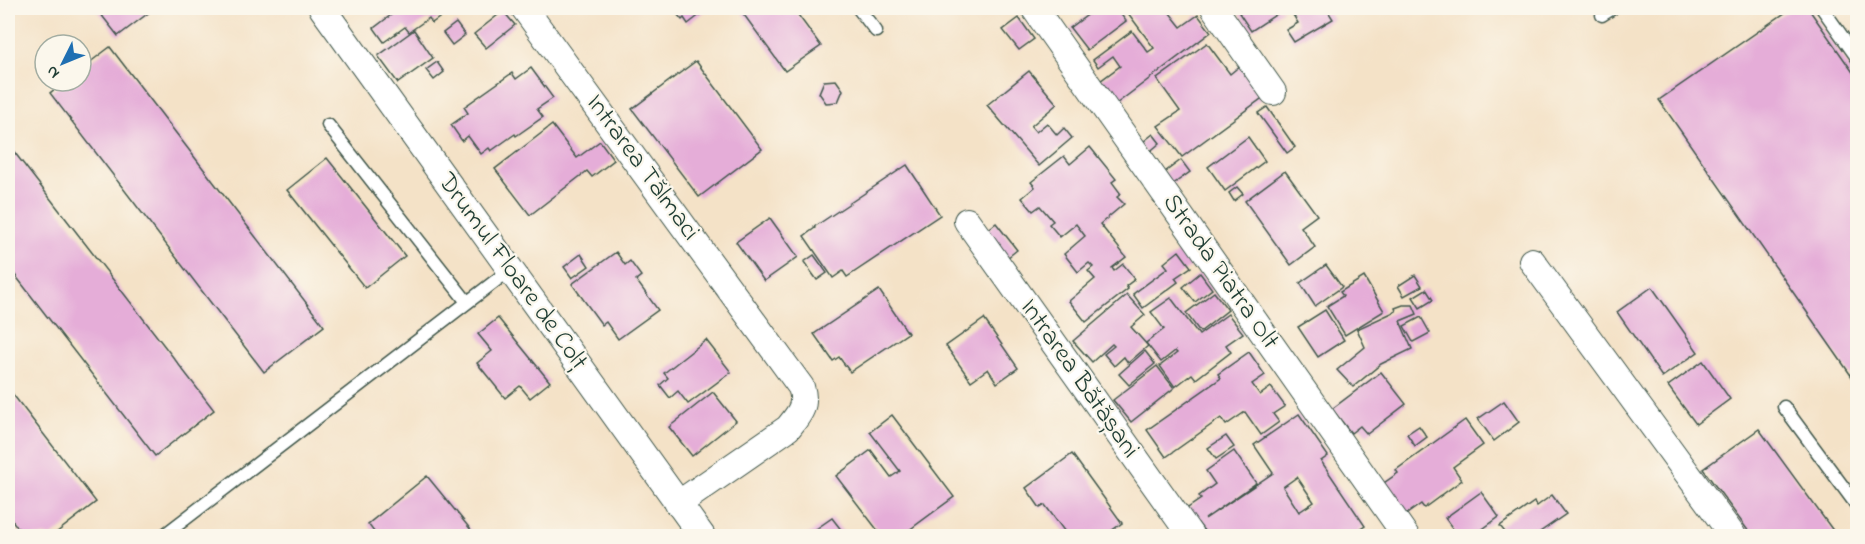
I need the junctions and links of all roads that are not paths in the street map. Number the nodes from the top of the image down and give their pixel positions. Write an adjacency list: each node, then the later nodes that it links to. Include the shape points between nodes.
1 (322, 8): 15 (street, Drumul Floare de Colț)
2 (525, 8): 18 (street, Intrarea Tălmaci, via 801,387 805,400 788,428)
3 (858, 8): 9 (lane)
4 (1034, 8): 23 (street, Strada Piatra Olt)
5 (1214, 8): 11 (street)
6 (1613, 8): 8 (lane)
7 (1822, 8): 10 (lane)
8 (1602, 15)
9 (876, 31)
10 (1857, 59)
11 (1273, 92)
12 (328, 125): 16 (lane)
13 (967, 221): 22 (street, Intrarea Bătășani)
14 (1532, 261): 24 (street)
15 (511, 270): 16 (lane); 18 (street, Drumul Floare de Colț)
16 (467, 302): 20 (lane)
17 (1784, 407): 19 (lane)
18 (678, 504): 21 (street, Drumul Floare de Colț)
19 (1857, 507)
20 (163, 537)
21 (702, 537)
22 (1191, 537)
23 (1406, 537)
24 (1733, 537)

